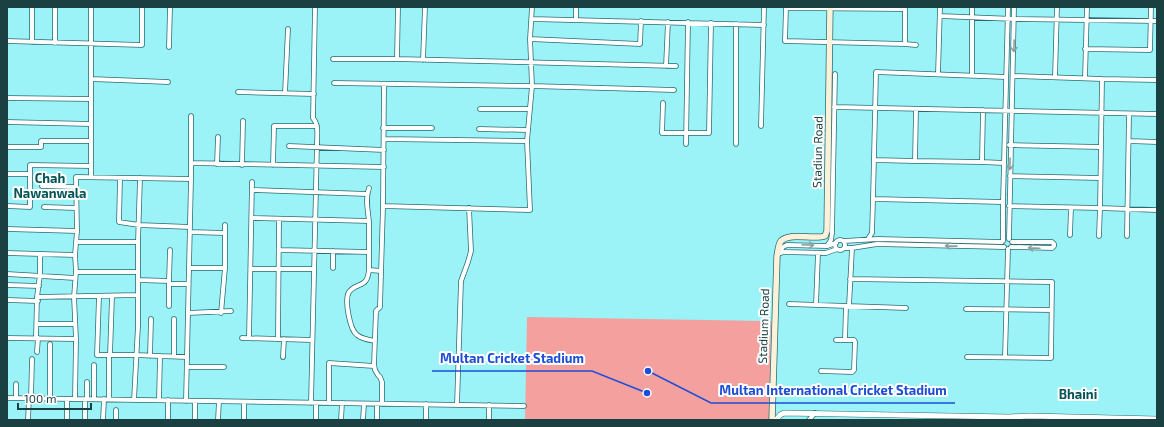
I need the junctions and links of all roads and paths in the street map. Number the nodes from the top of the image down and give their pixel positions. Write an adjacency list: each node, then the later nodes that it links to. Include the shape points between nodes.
1 (32, 7): 41 (street)
2 (56, 7): 43 (street)
3 (142, 7): 44 (street, via 142,45)
4 (170, 7): 47 (street)
5 (315, 7): 72 (street)
6 (398, 7): 50 (street)
7 (424, 7): 51 (street)
8 (532, 7): 24 (street)
9 (576, 7): 25 (street)
10 (764, 7): 37 (street)
11 (786, 7): 20 (street); 42 (street, via 785,41)
12 (940, 7): 22 (street)
13 (972, 7): 23 (street)
14 (1008, 7): 26 (street)
15 (1014, 7): 27 (street)
16 (1057, 7): 28 (street)
17 (1087, 7): 29 (street)
18 (1151, 7): 31 (street)
19 (91, 8): 44 (street)
20 (830, 8): 21 (street); 42 (main road, Stadiun Road)
21 (905, 8): 45 (street)
22 (940, 16): 23 (street); 56 (street)
23 (972, 17): 26 (street); 57 (street)
24 (532, 18): 25 (street); 39 (street)
25 (576, 19): 30 (street)
26 (1008, 19): 27 (street); 58 (street)
27 (1014, 19): 28 (street); 59 (street, one-way to 59)
28 (1056, 20): 29 (street); 60 (street)
29 (1086, 20): 31 (street); 48 (street)
30 (641, 21): 32 (street); 39 (street, via 640,44)
31 (1151, 21): 34 (street); 48 (street, via 1150,50)
32 (668, 22): 33 (street); 53 (street)
33 (688, 22): 35 (street); 97 (street)
34 (1157, 22)
35 (711, 23): 36 (street); 97 (street, via 709,133)
36 (736, 24): 37 (street); 105 (street)
37 (764, 25): 92 (street)
38 (288, 29): 71 (street)
39 (530, 39): 52 (street)
40 (7, 42): 41 (street)
41 (32, 42): 43 (street)
42 (829, 42): 45 (street); 185 (main road, Stadiun Road, via 827,231 822,237 793,237 783,240 778,247)
43 (55, 43): 44 (street)
44 (91, 43): 62 (street)
45 (905, 44): 46 (street)
46 (916, 45)
47 (169, 47)
48 (1085, 49): 61 (street)
49 (332, 59): 50 (street)
50 (397, 59): 51 (street)
51 (423, 60): 52 (street)
52 (532, 62): 53 (street); 68 (street)
53 (666, 66): 54 (street)
54 (676, 66)
55 (835, 74): 76 (street)
56 (938, 74): 57 (street); 78 (street, via 876,72)
57 (972, 75): 58 (street)
58 (1006, 76): 82 (street)
59 (1013, 76): 60 (street); 83 (street)
60 (1055, 77): 61 (street)
61 (1085, 78): 63 (street)
62 (91, 79): 65 (street); 74 (street)
63 (1102, 79): 64 (street); 84 (street)
64 (1157, 80)
65 (168, 82)
66 (334, 83): 67 (street)
67 (384, 84): 68 (street); 93 (street)
68 (532, 86): 69 (street); 79 (street)
69 (674, 90)
70 (238, 92): 71 (street)
71 (285, 94): 72 (street)
72 (314, 94): 91 (street, via 313,118)
73 (7, 98): 74 (street)
74 (91, 99): 90 (street)
75 (663, 103): 97 (street, via 662,133)
76 (834, 107): 78 (street); 172 (street, via 832,233)
77 (480, 108): 79 (street)
78 (876, 108): 80 (street); 113 (street)
79 (530, 109): 96 (street)
80 (916, 109): 81 (street); 114 (street)
81 (983, 110): 82 (street); 115 (street)
82 (1005, 111): 83 (street); 106 (street)
83 (1012, 111): 84 (street); 107 (street)
84 (1101, 113): 85 (street); 111 (street)
85 (1129, 114): 86 (street); 102 (street)
86 (1157, 114)
87 (191, 116): 116 (street)
88 (243, 121): 119 (street)
89 (7, 122): 90 (street)
90 (91, 124): 100 (street)
91 (317, 126): 110 (street); 120 (street, via 274,126)
92 (761, 126)
93 (383, 128): 94 (street); 99 (street)
94 (432, 128)
95 (479, 129): 96 (street)
96 (528, 130): 101 (street)
97 (686, 133): 104 (street)
98 (218, 137): 118 (street)
99 (384, 138): 101 (street); 112 (street)
100 (91, 141): 109 (street, via 41,141 41,147); 121 (street)
101 (527, 141): 146 (street, via 530,210)
102 (1129, 141): 103 (street); 149 (street)
103 (1157, 142)
104 (686, 144)
105 (736, 144)
106 (1004, 145): 107 (street); 117 (street)
107 (1011, 145): 111 (street); 126 (street, one-way to 126)
108 (289, 146): 110 (street)
109 (7, 147)
110 (317, 147): 112 (street); 122 (street)
111 (1101, 147): 130 (street)
112 (384, 150): 123 (street)
113 (874, 160): 114 (street); 139 (street)
114 (914, 161): 115 (street)
115 (982, 162): 117 (street)
116 (191, 163): 118 (street); 131 (street)
117 (1004, 163): 140 (street)
118 (217, 164): 119 (street)
119 (242, 164): 120 (street)
120 (274, 165): 122 (street)
121 (91, 166): 125 (street, via 30,165); 127 (street)
122 (316, 166): 123 (street); 137 (street)
123 (384, 167): 142 (street)
124 (7, 174): 125 (street)
125 (29, 174): 141 (street, via 30,207)
126 (1010, 176): 130 (street); 143 (street)
127 (91, 177): 128 (street); 134 (street, via 76,177)
128 (120, 178): 129 (street); 155 (street, via 119,222)
129 (140, 178): 131 (street); 155 (street)
130 (1100, 178): 148 (street)
131 (191, 179): 157 (street)
132 (252, 182): 136 (street)
133 (42, 186): 134 (street)
134 (76, 187): 145 (street)
135 (369, 188): 138 (street)
136 (252, 190): 137 (street); 151 (street)
137 (315, 193): 138 (street); 153 (street)
138 (367, 194): 154 (street)
139 (873, 199): 140 (street); 165 (street, via 872,233)
140 (1003, 202): 171 (street)
141 (7, 206)
142 (383, 206): 146 (street); 193 (street)
143 (1009, 206): 147 (street); 166 (street)
144 (44, 207): 145 (street)
145 (76, 208): 159 (street)
146 (469, 208): 279 (street, via 471,251 461,281)
147 (1071, 208): 148 (street); 162 (street)
148 (1100, 208): 149 (street); 163 (street)
149 (1127, 209): 150 (street); 164 (street)
150 (1157, 210)
151 (252, 218): 152 (street); 189 (street)
152 (279, 219): 153 (street); 177 (street)
153 (315, 220): 154 (street); 178 (street)
154 (369, 221): 180 (street)
155 (139, 225): 157 (street); 169 (street)
156 (225, 225): 161 (street)
157 (190, 226): 160 (street)
158 (7, 229): 159 (street)
159 (77, 231): 168 (street)
160 (190, 232): 161 (street); 186 (street)
161 (225, 233): 187 (street)
162 (1070, 235)
163 (1099, 236)
164 (1127, 236)
165 (868, 239): 167 (street); 171 (street)
166 (1011, 240): 171 (street); 171 (street, via 1006,239); 171 (street, one-way to 171, via 1052,242 1054,246 1052,248)
167 (844, 241): 170 (street, via 839,240); 173 (street)
168 (76, 242): 169 (street); 184 (street)
169 (138, 242): 195 (street)
170 (836, 243): 172 (street); 175 (street)
171 (1006, 245): 174 (street, one-way to 174, via 877,244); 201 (street)
172 (827, 246): 185 (street, one-way to 172, via 787,245)
173 (844, 248): 174 (street); 175 (street)
174 (852, 248): 199 (street)
175 (837, 249): 182 (street)
176 (170, 250): 202 (street)
177 (279, 250): 178 (street); 190 (street)
178 (314, 251): 179 (street); 191 (street)
179 (333, 251): 180 (street); 188 (street)
180 (369, 252): 192 (street)
181 (7, 253): 183 (street)
182 (818, 253): 185 (street, via 784,252); 213 (street)
183 (40, 254): 184 (street); 197 (street)
184 (75, 255): 194 (street)
185 (778, 255): 304 (main road, Stadium Road)
186 (189, 268): 187 (street); 203 (street)
187 (224, 268): 222 (street)
188 (333, 268)
189 (251, 269): 190 (street); 230 (street)
190 (278, 269): 191 (street); 232 (street)
191 (314, 269): 234 (street)
192 (369, 270): 193 (street); 237 (street, via 365,282 353,288 348,293 347,300 353,330 364,339)
193 (381, 270): 237 (street, via 380,307 376,311)
194 (76, 272): 195 (street); 198 (street)
195 (138, 272): 200 (street)
196 (7, 274): 197 (street)
197 (40, 275): 198 (street); 205 (street)
198 (75, 278): 209 (street)
199 (850, 279): 201 (street); 215 (street)
200 (138, 280): 202 (street); 206 (street)
201 (1007, 281): 218 (street); 219 (street, via 1052,282)
202 (169, 282): 203 (street); 214 (street)
203 (188, 284): 221 (street)
204 (7, 285): 205 (street)
205 (39, 286): 210 (street)
206 (138, 295): 208 (street); 241 (street)
207 (99, 296): 208 (street); 209 (street); 240 (street, via 97,355)
208 (112, 296): 240 (street)
209 (74, 297): 210 (street); 226 (street)
210 (37, 299): 211 (street); 225 (street)
211 (7, 300)
212 (789, 304): 213 (street)
213 (816, 305): 215 (street)
214 (169, 306)
215 (848, 306): 216 (street); 236 (street)
216 (906, 308)
217 (966, 309): 218 (street)
218 (1006, 309): 219 (street); 248 (street)
219 (1051, 310): 248 (street, via 1051,358)
220 (231, 312): 222 (street)
221 (188, 313): 222 (street); 245 (street)
222 (222, 313)
223 (151, 318): 242 (street)
224 (174, 319): 244 (street)
225 (36, 324): 226 (street); 228 (street)
226 (75, 324): 231 (street)
227 (7, 338): 228 (street)
228 (37, 338): 231 (street); 239 (street)
229 (242, 338): 230 (street)
230 (249, 338): 232 (street)
231 (76, 339): 262 (street)
232 (278, 339): 233 (street)
233 (284, 339): 234 (street); 246 (street)
234 (312, 340): 273 (street)
235 (836, 340): 236 (street)
236 (845, 340): 254 (street, via 855,342 854,370)
237 (375, 341): 251 (street)
238 (50, 344): 260 (street)
239 (37, 352)
240 (110, 355): 241 (street); 265 (street)
241 (136, 355): 242 (street); 266 (street)
242 (150, 356): 243 (street)
243 (160, 356): 244 (street); 267 (street)
244 (174, 356): 245 (street)
245 (187, 356): 253 (street)
246 (283, 357)
247 (967, 357): 248 (street)
248 (1005, 357)
249 (32, 359): 259 (street)
250 (94, 365): 264 (street)
251 (374, 366): 274 (street, via 329,363); 277 (street, via 382,382)
252 (224, 367): 253 (street)
253 (187, 368): 269 (street)
254 (821, 371)
255 (87, 382): 263 (street)
256 (16, 384): 258 (street)
257 (7, 398): 258 (street)
258 (16, 398): 259 (street)
259 (30, 398): 260 (street); 289 (street)
260 (50, 399): 261 (street)
261 (67, 399): 262 (street); 290 (street)
262 (75, 399): 263 (street)
263 (86, 399): 264 (street); 291 (street)
264 (94, 399): 265 (street)
265 (106, 399): 266 (street); 292 (street)
266 (134, 400): 267 (street)
267 (159, 400): 268 (street)
268 (168, 400): 269 (street); 294 (street)
269 (186, 401): 270 (street)
270 (195, 401): 271 (street); 295 (street)
271 (218, 401): 272 (street); 296 (street)
272 (244, 402): 273 (street); 297 (street)
273 (314, 403): 274 (street); 298 (street)
274 (329, 403): 275 (street)
275 (342, 403): 276 (street); 299 (street)
276 (364, 404): 277 (street); 300 (street)
277 (380, 404): 278 (street); 301 (street)
278 (426, 404): 279 (street); 302 (street)
279 (457, 405): 280 (street)
280 (489, 405): 281 (street); 303 (street)
281 (524, 406)
282 (116, 410): 293 (street)
283 (815, 413): 284 (street); 305 (street, via 784,413); 306 (street)
284 (930, 418): 285 (street)
285 (936, 418): 286 (street)
286 (1039, 418): 287 (street)
287 (1114, 419): 288 (street)
288 (1157, 419)
289 (28, 420)
290 (67, 420)
291 (85, 420)
292 (103, 420)
293 (116, 420)
294 (168, 420)
295 (195, 420)
296 (218, 420)
297 (244, 420)
298 (316, 420)
299 (342, 420)
300 (363, 420)
301 (377, 420)
302 (426, 420)
303 (489, 420)
304 (772, 420)
305 (776, 420)
306 (809, 420)

